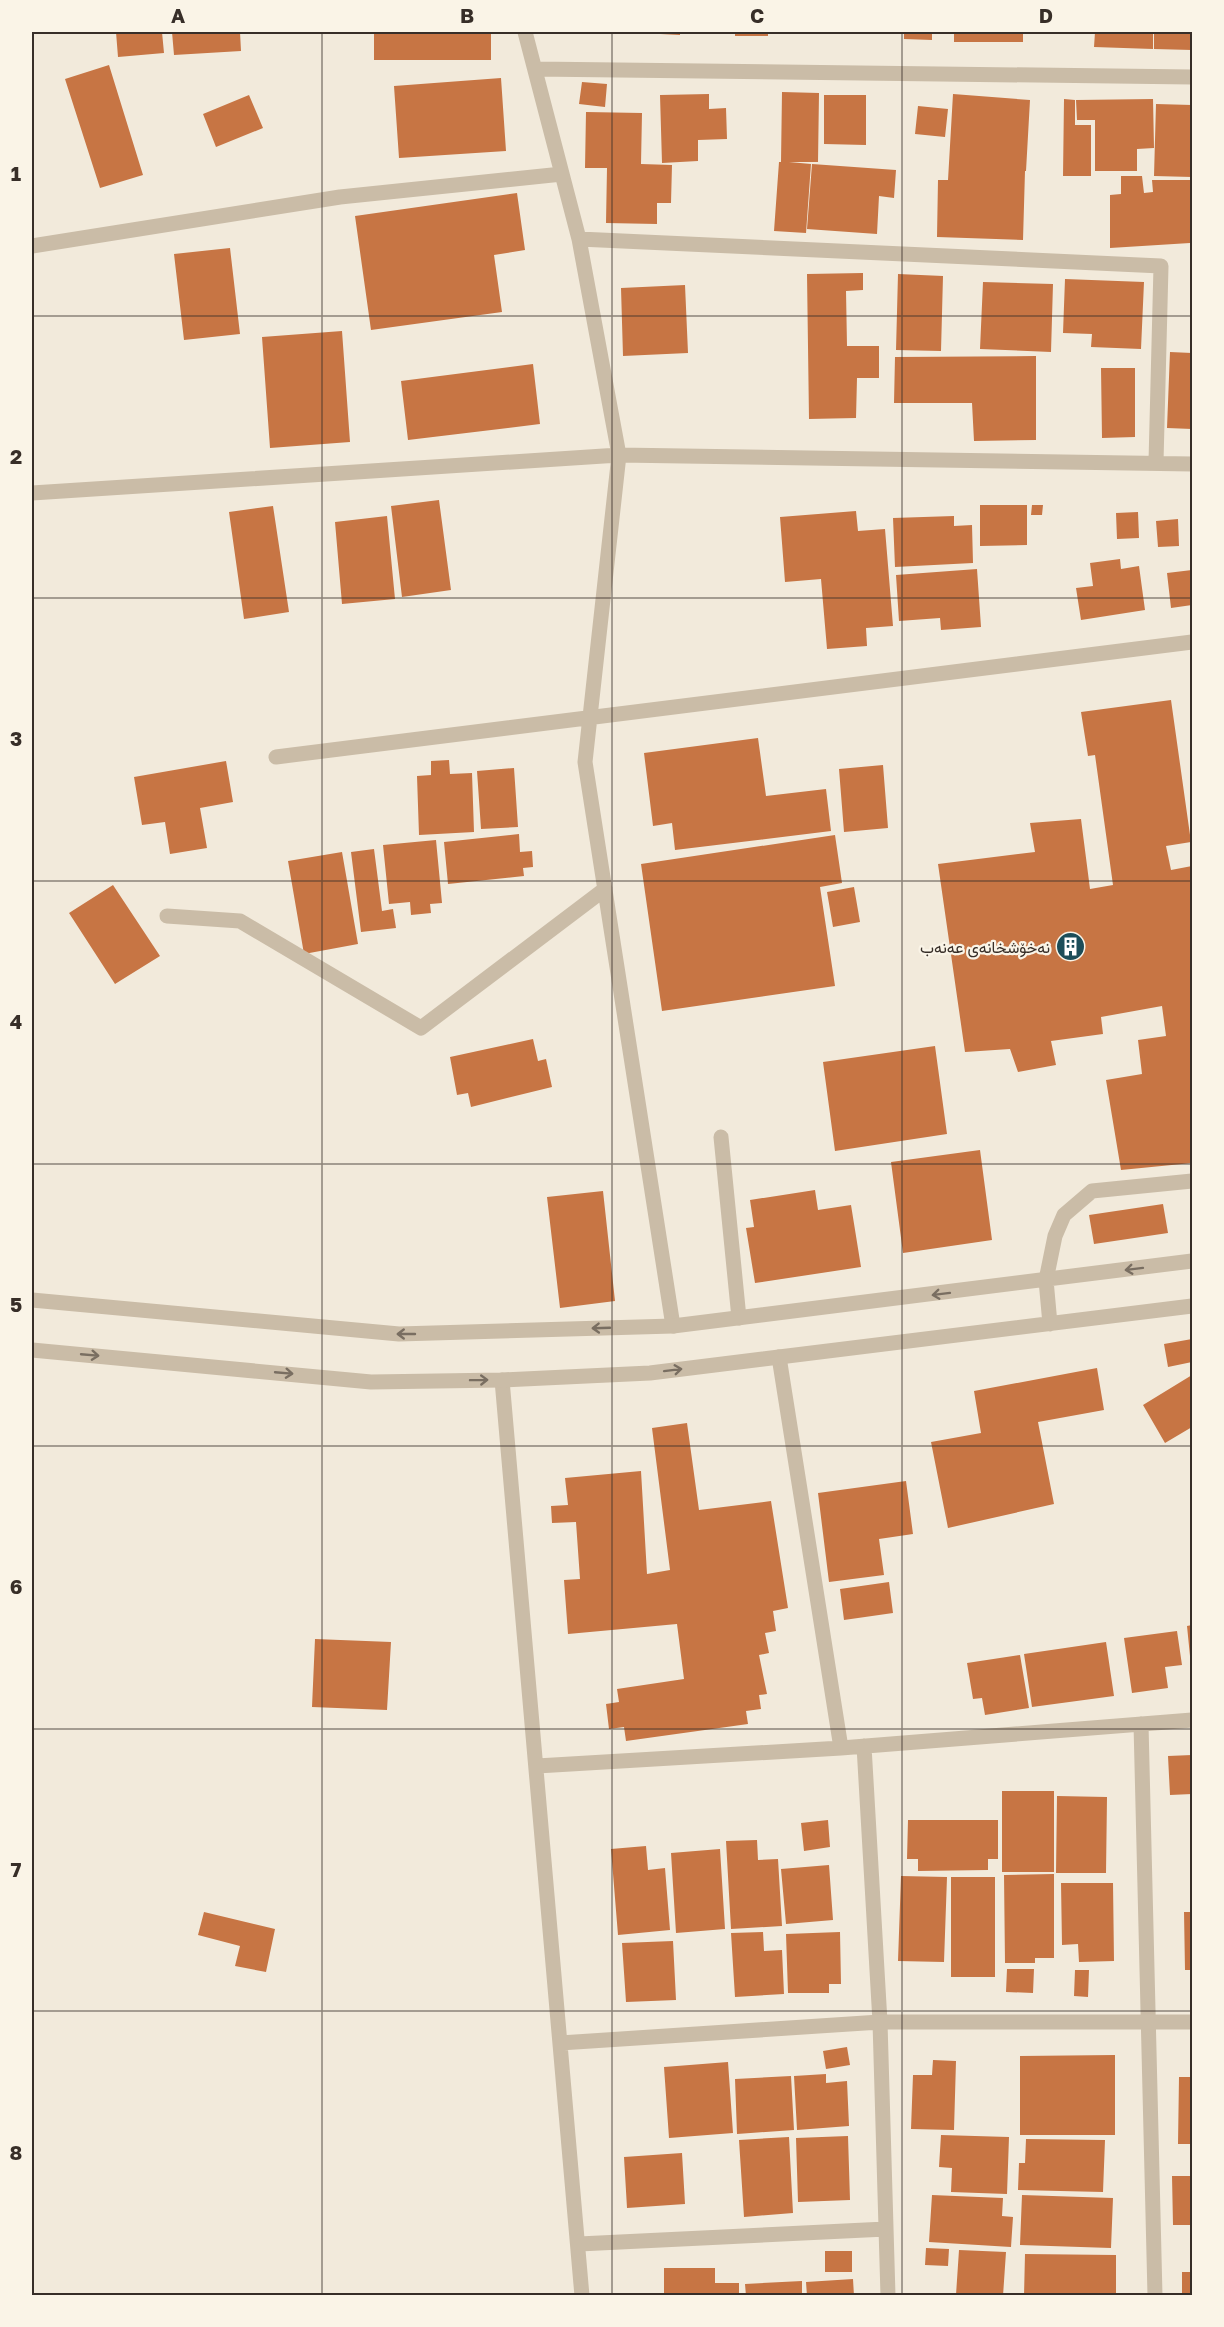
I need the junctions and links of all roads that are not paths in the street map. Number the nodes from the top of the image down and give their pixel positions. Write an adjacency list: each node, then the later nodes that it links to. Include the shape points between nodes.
1 (525, 32): 2 (street)
2 (535, 69): 3 (street); 4 (street)
3 (1192, 77)
4 (562, 174): 5 (street); 6 (street, via 340,197)
5 (579, 239): 7 (street); 8 (street, via 1161,266)
6 (32, 246)
7 (619, 455): 8 (street); 10 (street); 12 (street)
8 (1156, 462): 9 (street)
9 (1192, 464)
10 (32, 493)
11 (1192, 642): 12 (street)
12 (590, 718): 13 (street); 14 (street, via 585,762)
13 (276, 758)
14 (605, 889): 15 (street, via 421,1028 240,921); 24 (street)
15 (167, 916)
16 (721, 1137): 22 (street)
17 (1192, 1181): 19 (street, via 1092,1191 1064,1215 1055,1236)
18 (1192, 1262): 19 (street, one-way to 19)
19 (1046, 1280): 22 (street, one-way to 22); 23 (street)
20 (32, 1300): 24 (street, one-way to 20, via 399,1334)
21 (1192, 1306): 23 (street)
22 (739, 1318): 24 (street)
23 (1050, 1324): 26 (street)
24 (673, 1326)
25 (32, 1350): 27 (street, one-way to 27, via 371,1382)
26 (779, 1357): 27 (street, one-way to 26, via 650,1373); 31 (street)
27 (502, 1380): 32 (street)
28 (1192, 1719): 29 (street)
29 (1141, 1724): 30 (street); 34 (street)
30 (864, 1746): 31 (street); 33 (street)
31 (842, 1748): 32 (street)
32 (537, 1766): 36 (street)
33 (880, 2022): 34 (street); 36 (street); 37 (street)
34 (1147, 2022): 35 (street); 41 (street)
35 (1192, 2022)
36 (560, 2043): 38 (street)
37 (886, 2229): 38 (street); 40 (street)
38 (579, 2244): 39 (street)
39 (582, 2295)
40 (888, 2295)
41 (1155, 2295)

